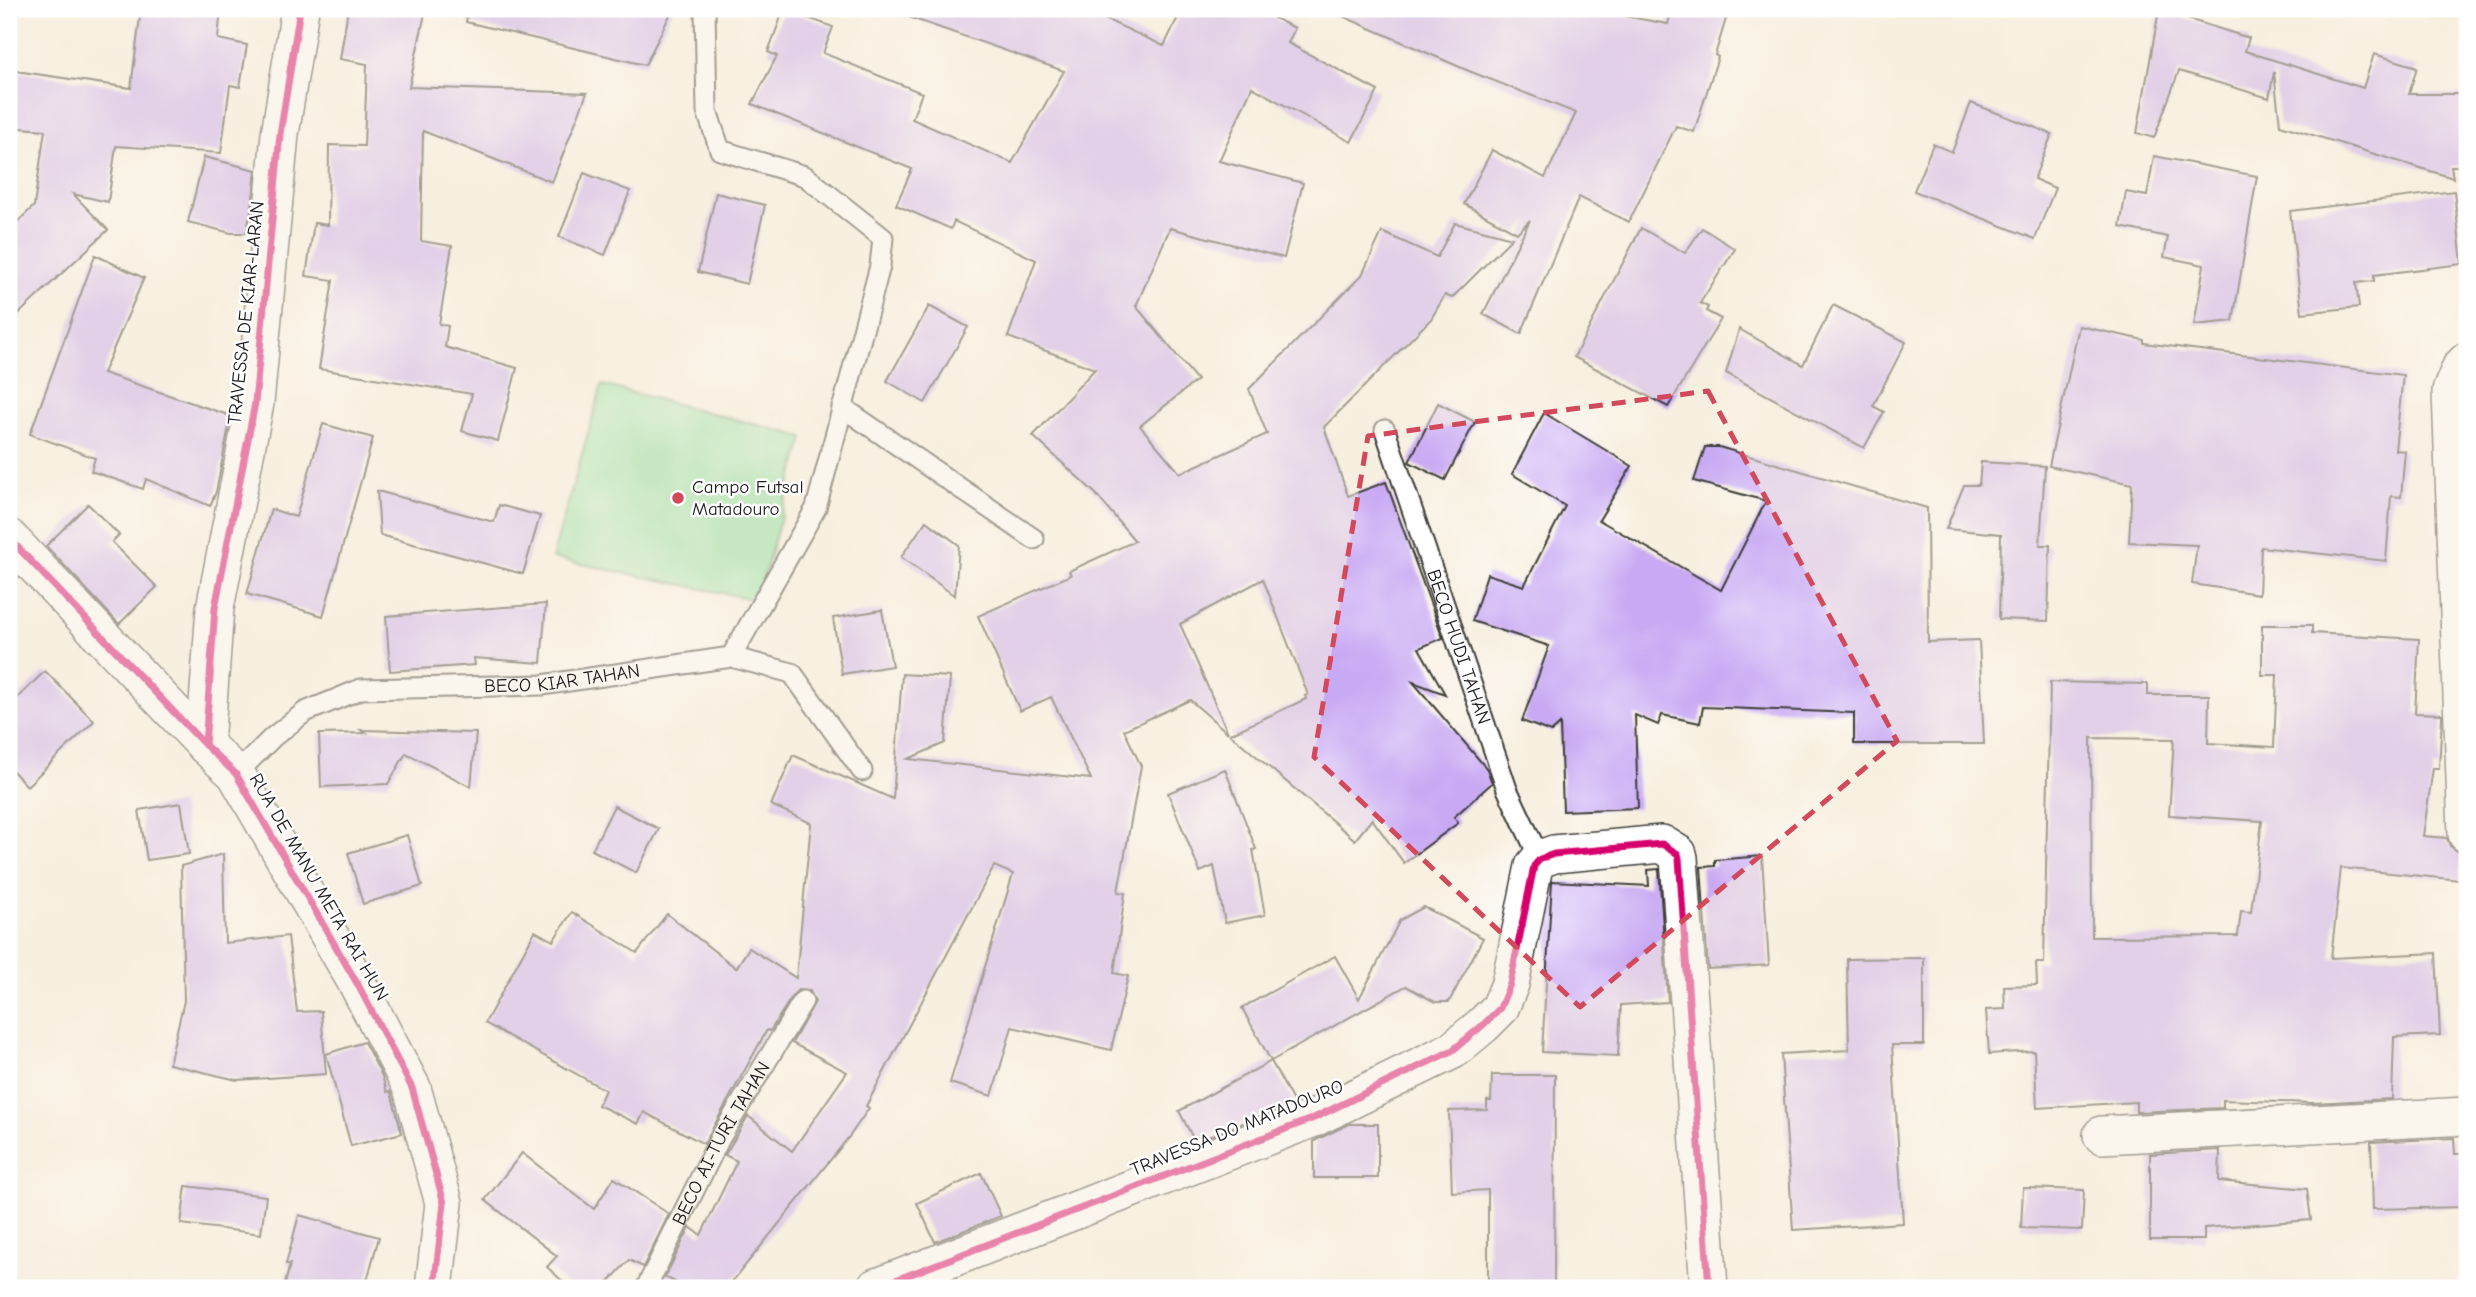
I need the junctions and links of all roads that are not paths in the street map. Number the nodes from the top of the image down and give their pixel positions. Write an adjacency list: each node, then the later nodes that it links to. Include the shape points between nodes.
1 (300, 9): 9 (street, TRAVESSA DE KIAR-LARAN, via 280,134 255,403 215,608)
2 (705, 9): 4 (lane, via 707,111 720,150 804,176 883,238 880,266)
3 (2467, 360): 12 (street, via 2451,391)
4 (842, 407): 7 (lane); 8 (lane, via 816,508)
5 (1385, 430): 13 (lane, BECO HUDI TAHAN, via 1507,789)
6 (9, 538): 9 (street, RUA DE MANU META RAI HUN)
7 (1034, 539)
8 (731, 657): 10 (lane, BECO KIAR TAHAN, via 792,673); 11 (lane, BECO KIAR TAHAN, via 542,685 361,689 305,712)
9 (205, 745): 11 (street, RUA DE MANU META RAI HUN)
10 (862, 771)
11 (236, 774): 17 (street, RUA DE MANU META RAI HUN, via 412,1087 444,1203)
12 (2467, 834)
13 (1540, 859): 19 (street, TRAVESSA DO MATADOURO, via 1534,866 1510,984 1500,1008 1453,1050 1314,1118); 20 (street, via 1662,844 1678,854)
14 (803, 1001): 18 (lane, BECO AI-TURI TAHAN, via 720,1138)
15 (2467, 1116): 16 (street)
16 (2102, 1135)
17 (434, 1288)
18 (646, 1288)
19 (875, 1288)
20 (1709, 1288)

